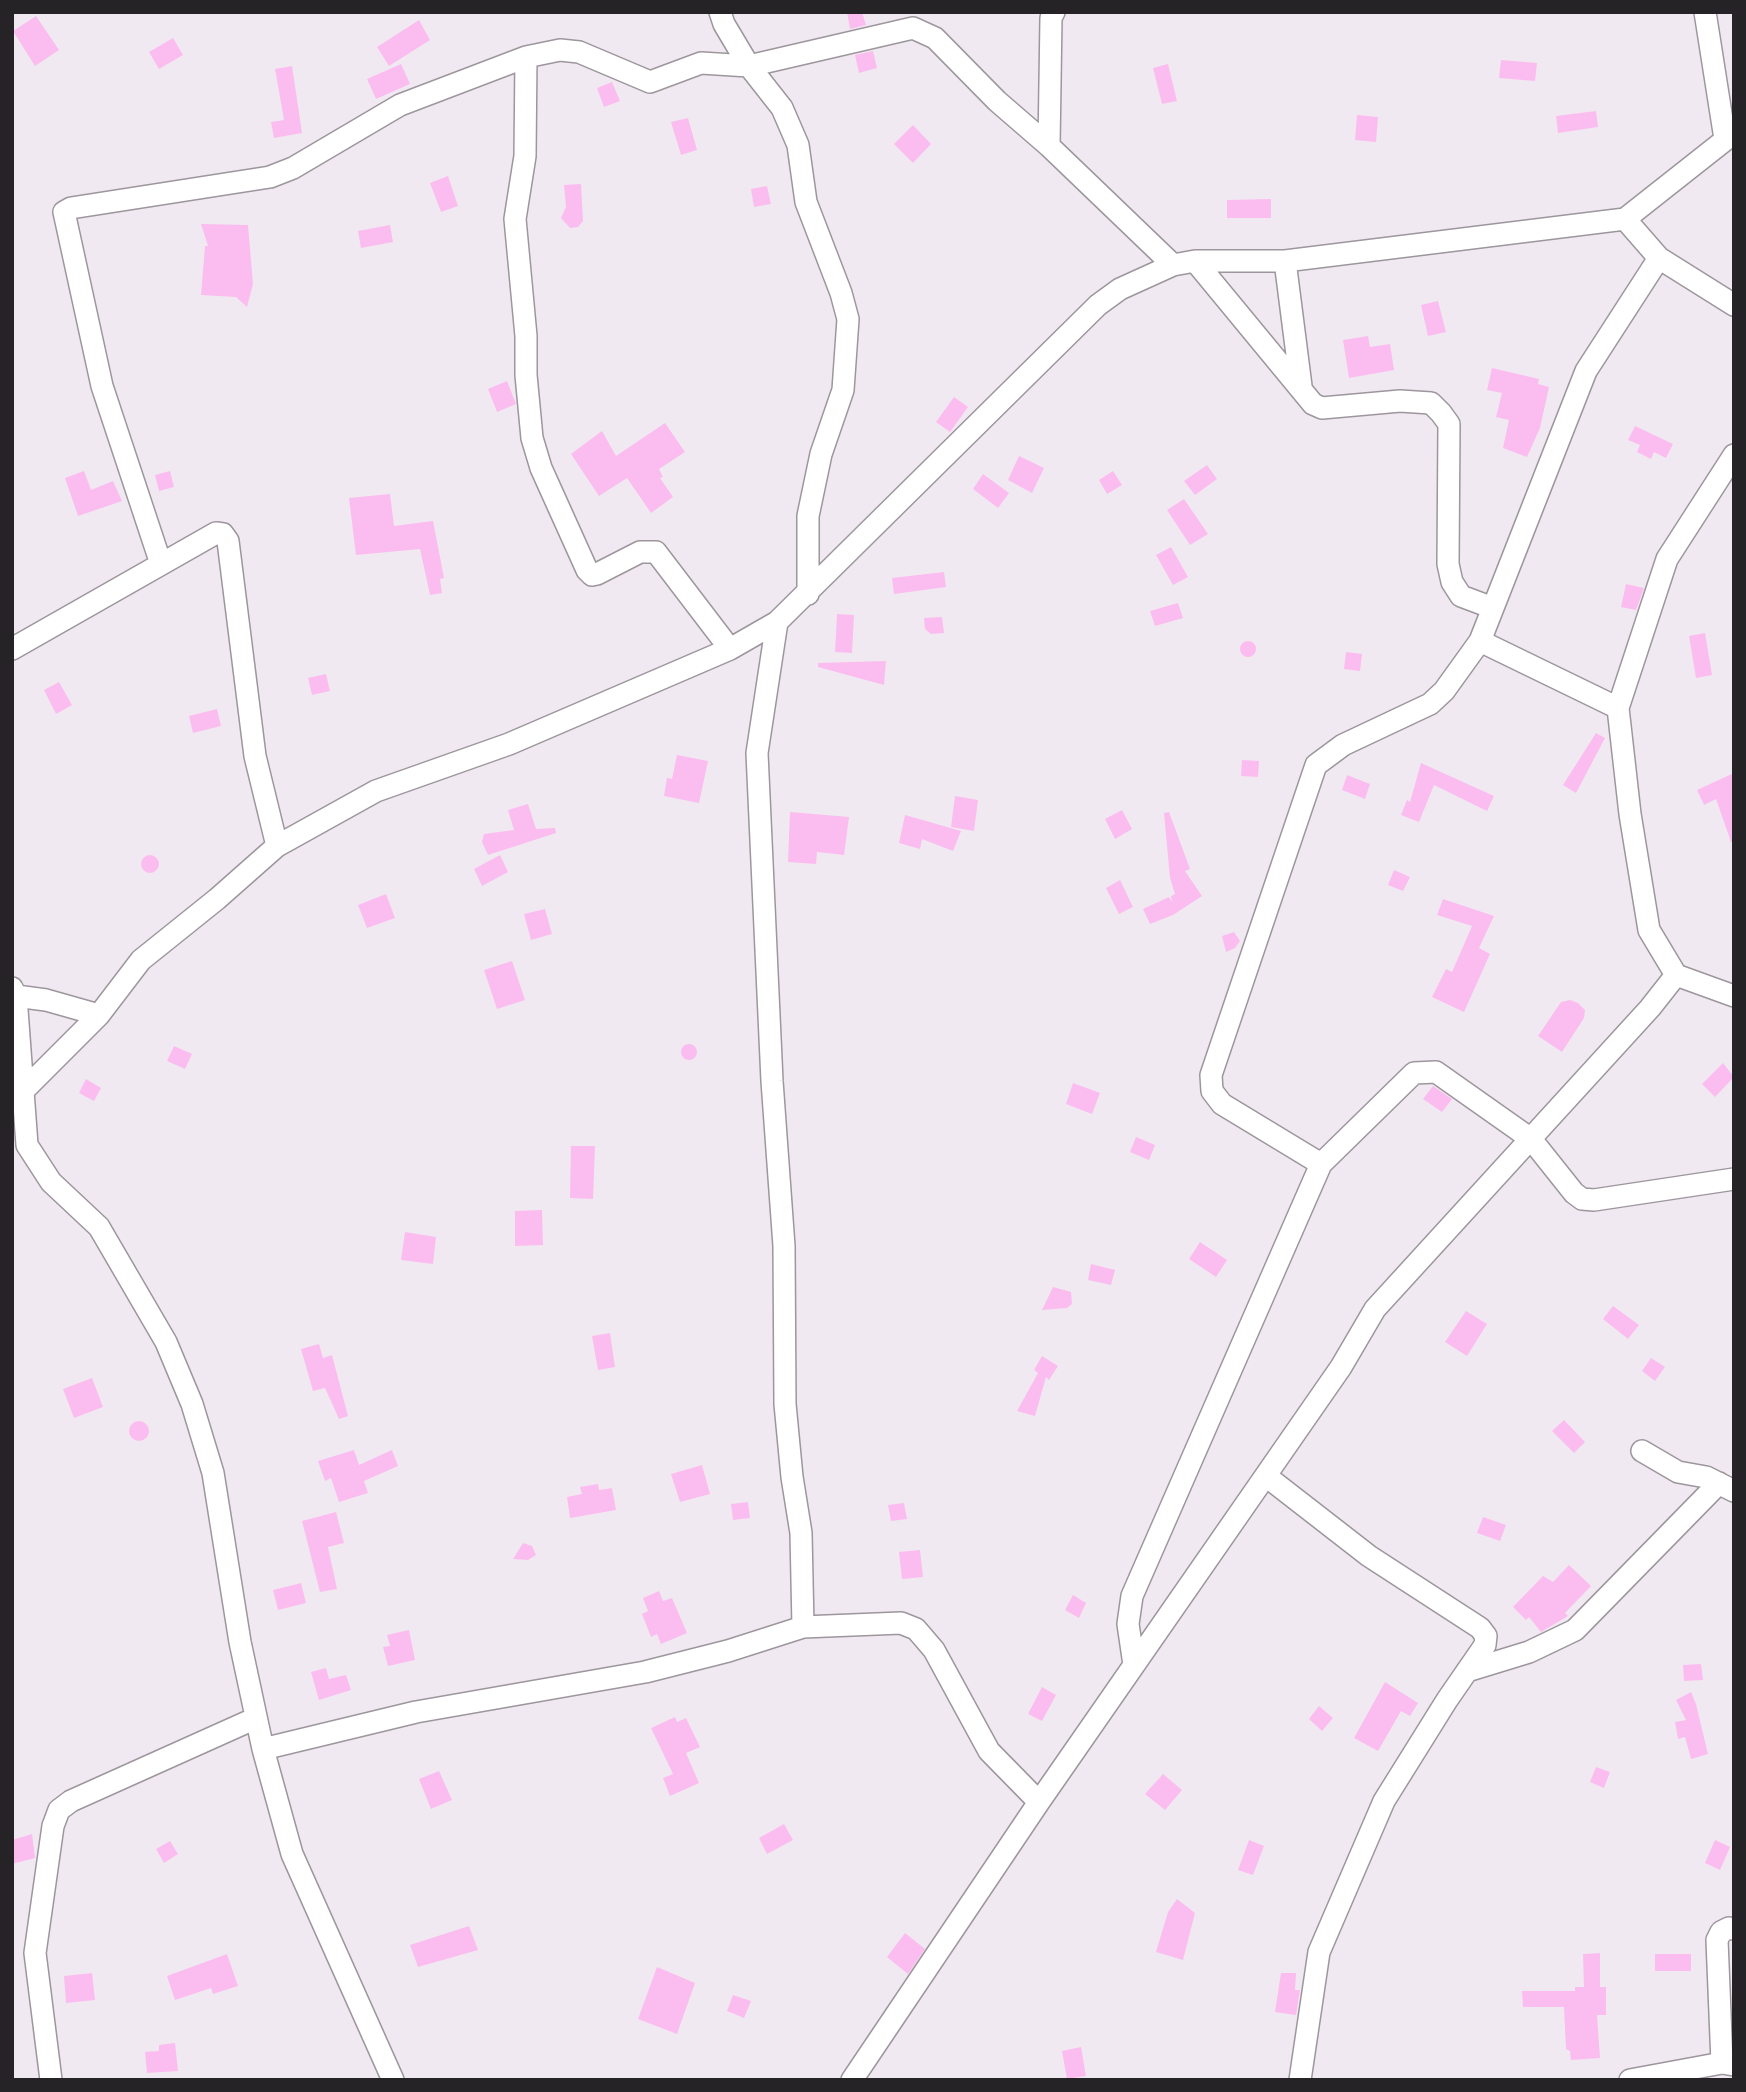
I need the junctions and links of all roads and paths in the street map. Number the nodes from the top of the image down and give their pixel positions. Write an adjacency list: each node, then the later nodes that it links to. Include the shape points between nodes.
1 (720, 12): 5 (street)
2 (1054, 12): 7 (street)
3 (1705, 12): 6 (street)
4 (526, 57): 5 (street, via 559,50 579,52 650,82 701,63); 16 (street, via 400,105 270,177 64,212 102,386); 22 (street, via 525,156 515,219 532,438 541,468 592,575 640,552 656,552)
5 (749, 66): 7 (street, via 913,28 935,38); 17 (street, via 782,108 798,145 806,202 848,319 843,390 821,454 808,516)
6 (1729, 136): 8 (street)
7 (1049, 146): 12 (street)
8 (1625, 219): 9 (street); 11 (street)
9 (1659, 258): 13 (street); 18 (street, via 1586,371)
10 (1195, 261): 11 (street); 12 (street); 14 (street)
11 (1286, 261): 14 (street)
12 (1173, 265): 17 (street, via 1098,305)
13 (1734, 305)
14 (1301, 386): 18 (street, via 1313,404 1322,408 1400,401 1431,403 1441,413 1449,425 1448,564 1452,582 1461,596)
15 (1734, 455): 23 (street, via 1667,559)
16 (161, 564): 21 (street); 24 (street, via 216,533 228,541 255,755)
17 (808, 594): 19 (street)
18 (1493, 607): 20 (street)
19 (777, 622): 22 (street); 36 (street, via 757,753 772,1081 785,1246 785,1404 801,1533)
20 (1480, 641): 23 (street); 31 (street, via 1430,704 1343,745 1316,765 1211,1075 1212,1091 1222,1104)
21 (12, 649)
22 (730, 649): 24 (street, via 509,744 376,791)
23 (1618, 708): 25 (street, via 1641,897 1649,930)
24 (277, 846): 28 (street, via 141,960)
25 (1676, 975): 27 (street); 30 (street)
26 (13, 993): 28 (street); 29 (street)
27 (1734, 996)
28 (99, 1015): 29 (street)
29 (23, 1091): 39 (street, via 27,1145 51,1182 99,1227 166,1342 192,1404 213,1473)
30 (1531, 1139): 31 (street, via 1436,1072 1425,1070 1414,1073); 32 (street, via 1582,1199); 34 (street, via 1375,1309)
31 (1321, 1164): 37 (street, via 1132,1596 1128,1624)
32 (1734, 1179)
33 (1642, 1451): 35 (street, via 1678,1472 1706,1477)
34 (1266, 1476): 37 (street); 38 (street, via 1369,1556 1480,1628 1486,1645)
35 (1726, 1487): 38 (street, via 1575,1630 1529,1652)
36 (803, 1627): 40 (street, via 645,1671 416,1712); 41 (street, via 901,1623 916,1629 934,1650 989,1751)
37 (1134, 1665): 41 (street)
38 (1467, 1671): 47 (street, via 1384,1801 1320,1952)
39 (256, 1718): 40 (street); 44 (street, via 59,1810 34,1953)
40 (262, 1749): 45 (street, via 292,1854)
41 (1039, 1802): 46 (street)
42 (1734, 1929): 43 (street, via 1721,1932 1717,1940)
43 (1728, 2064): 48 (street)
44 (51, 2080)
45 (393, 2080)
46 (852, 2080)
47 (1300, 2080)
48 (1630, 2080)

